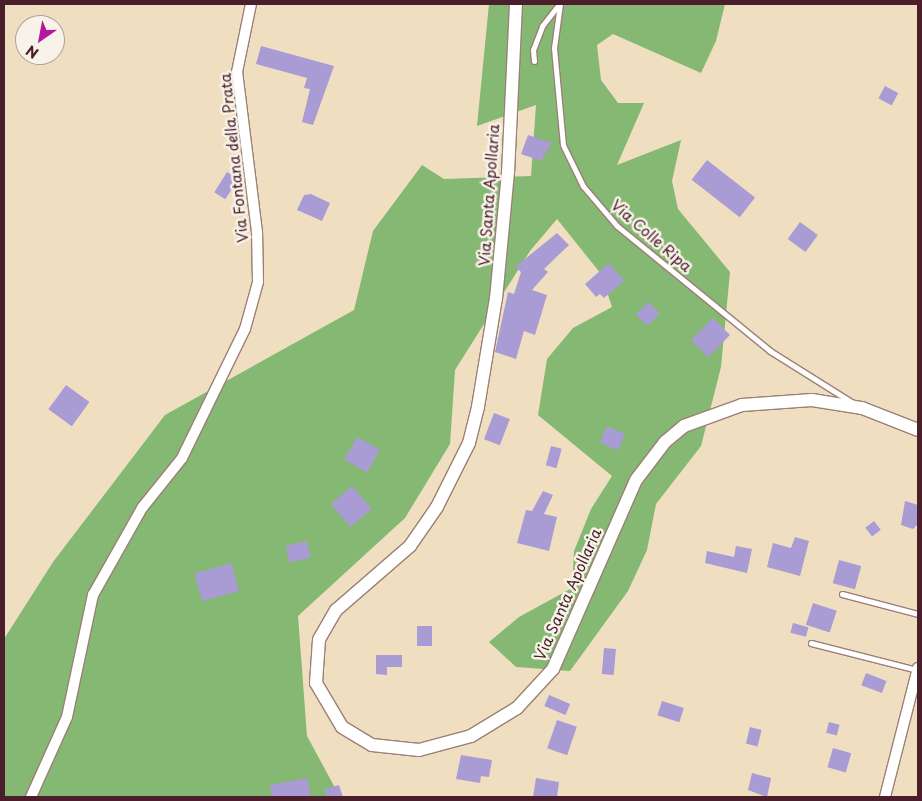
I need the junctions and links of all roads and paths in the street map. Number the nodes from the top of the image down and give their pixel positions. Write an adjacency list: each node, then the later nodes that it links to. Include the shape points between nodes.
1 (251, 4): 11 (street, Via Fontana della Prata, via 237,72 257,232 258,282 250,310 182,458 142,508 93,595 67,717)
2 (516, 4): 5 (street, Via Santa Apollaria, via 506,201 496,298 478,407 469,443 437,507 410,546 336,610 319,640 316,683 342,727 372,745 420,750 445,745 496,724 535,691 553,669 636,480 674,434 705,417 758,402 812,400)
3 (560, 4): 4 (lane, via 542,26 533,50); 5 (lane, Via Colle Ripa, via 554,48 563,145 582,186 617,226 770,351)
4 (534, 62)
5 (862, 408): 6 (street, Via Santa Apollaria)
6 (918, 430)
7 (842, 594): 8 (lane)
8 (918, 614)
9 (811, 643): 10 (lane)
10 (918, 669): 12 (street)
11 (31, 797)
12 (885, 797)

